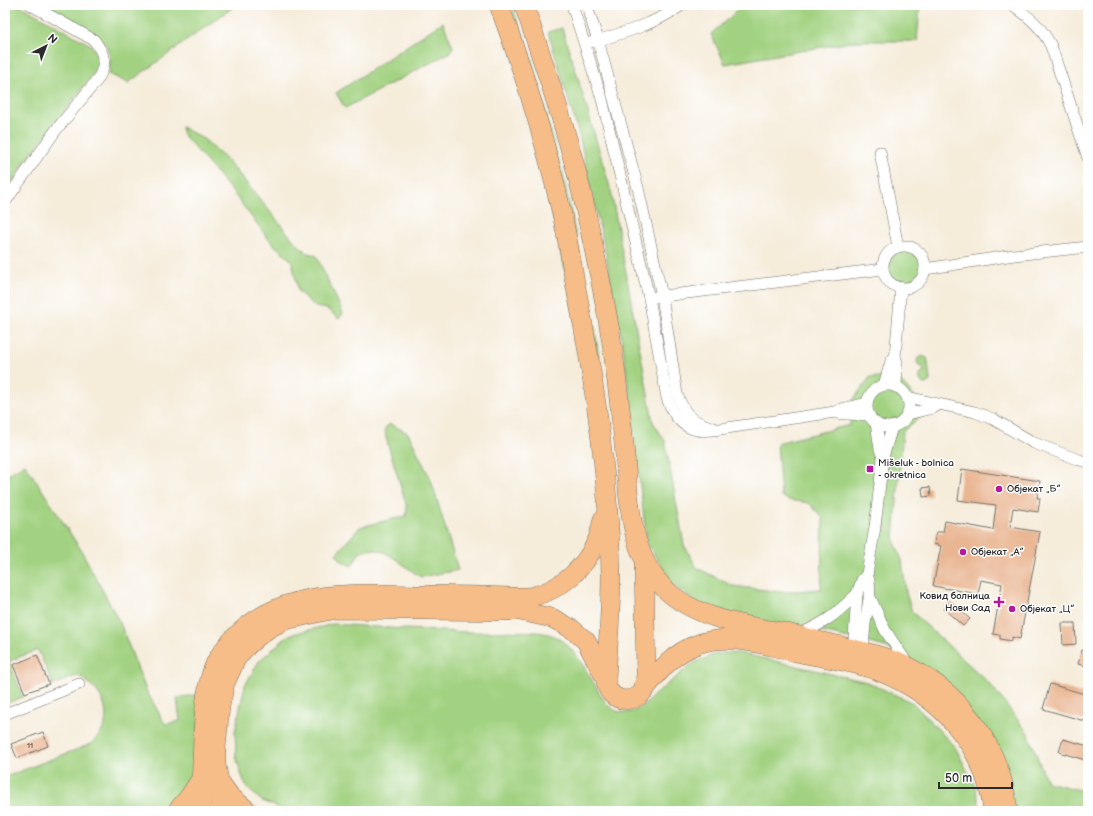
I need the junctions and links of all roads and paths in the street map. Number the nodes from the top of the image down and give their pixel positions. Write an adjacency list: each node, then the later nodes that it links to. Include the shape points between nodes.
1 (31, 5): 12 (street, via 94,40 101,49 104,65 98,79 56,130)
2 (499, 5): 33 (highway, via 532,98 562,211 591,365)
3 (524, 5): 34 (highway, via 552,87 588,219 613,348 631,516)
4 (572, 5): 9 (street)
5 (682, 5): 8 (street, via 649,24)
6 (1012, 5): 11 (street, via 1037,23 1051,46)
7 (589, 12): 8 (street)
8 (598, 40): 9 (street); 18 (street, via 638,188)
9 (586, 44): 19 (street, via 602,99)
10 (880, 152): 13 (street)
11 (1088, 158)
12 (5, 202)
13 (898, 247): 15 (street, via 911,247 917,250 922,256); 16 (street, via 886,255)
14 (1088, 247): 15 (street)
15 (925, 268): 17 (street, via 920,281 908,288)
16 (883, 269): 17 (street, via 889,281); 18 (street)
17 (901, 288): 20 (street)
18 (662, 296): 19 (street); 30 (street, via 677,394 682,409 702,424)
19 (650, 298): 30 (street, via 670,406 677,419 690,428 698,431)
20 (895, 357): 21 (street, via 891,361); 22 (street)
21 (884, 385): 22 (street); 24 (street, via 874,390)
22 (896, 387): 23 (street, via 905,393)
23 (907, 398): 25 (street); 27 (street)
24 (867, 403): 26 (street); 28 (street)
25 (938, 405): 27 (street); 32 (street, via 975,412 1034,443)
26 (835, 412): 28 (street); 30 (street)
27 (908, 414): 29 (street, via 904,420)
28 (873, 419): 29 (street, via 881,426); 31 (street)
29 (892, 427): 31 (street)
30 (718, 429)
31 (883, 457): 35 (street)
32 (1088, 462)
33 (607, 496): 41 (highway, via 611,578); 45 (highway, via 597,542 580,568 568,579 534,596 327,596 288,604 246,626 220,655 209,682 205,700)
34 (644, 560): 38 (highway, via 664,588 698,611 724,620); 43 (highway, via 646,676)
35 (867, 574): 36 (street); 37 (street)
36 (857, 594): 38 (street, via 828,620); 39 (street)
37 (869, 595): 39 (street); 40 (street, via 885,630)
38 (796, 635): 39 (highway)
39 (858, 658): 40 (highway, via 888,658); 43 (highway, via 720,639 701,643 680,652 662,668); 50 (highway, via 879,672 908,685 930,700 954,722 979,761 988,782)
40 (910, 668): 51 (highway, via 945,692 976,726 996,764)
41 (606, 679): 43 (highway, via 607,688 618,699 631,700); 45 (highway, via 586,641 552,618 520,611 335,609 285,620 269,628 236,659 225,683 220,706 216,766)
42 (79, 684): 44 (street)
43 (643, 691)
44 (5, 714)
45 (210, 780): 46 (highway); 47 (highway); 48 (highway); 49 (highway)
46 (177, 811)
47 (201, 811)
48 (220, 811)
49 (248, 811)
50 (993, 811)
51 (1008, 811)

